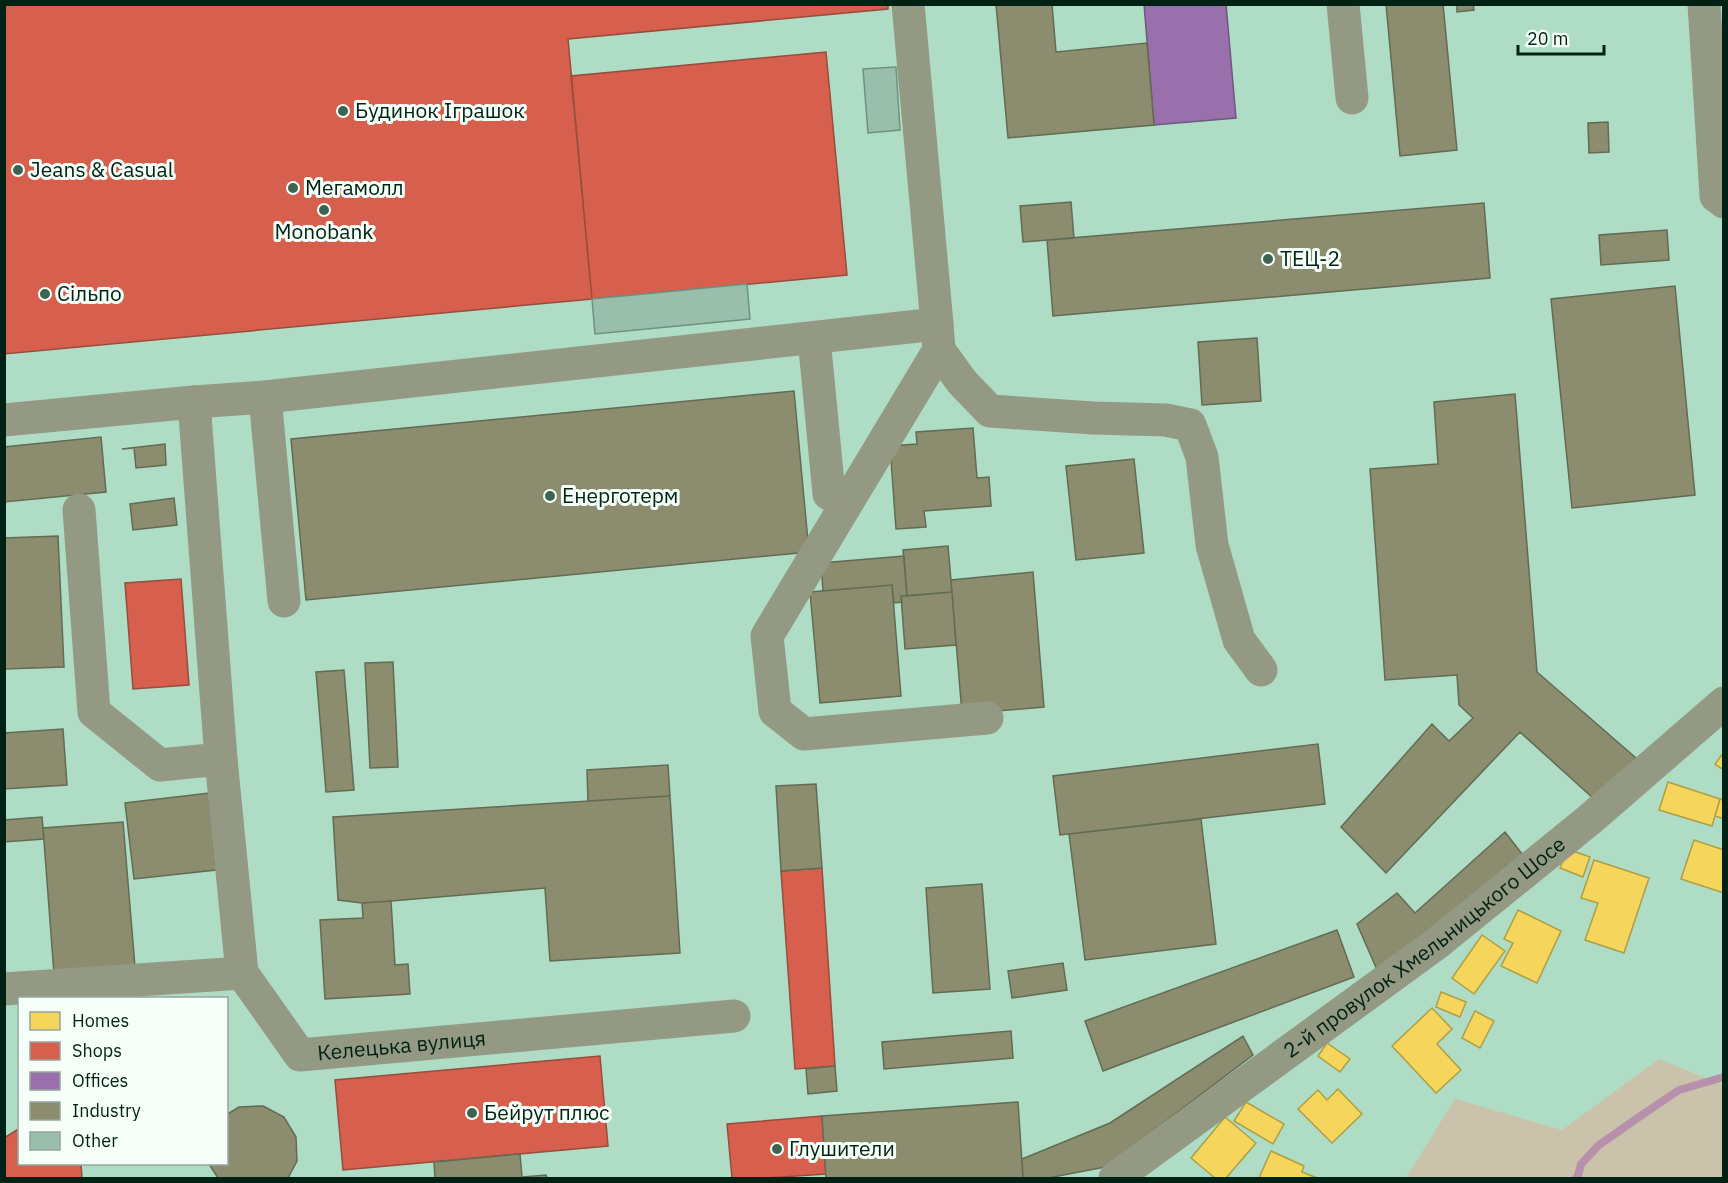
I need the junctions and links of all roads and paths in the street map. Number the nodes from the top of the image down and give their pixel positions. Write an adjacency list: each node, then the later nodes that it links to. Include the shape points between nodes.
1 (909, 4): 6 (street)
2 (1343, 4): 4 (street)
3 (1704, 4): 5 (street, via 1716,196)
4 (1352, 98)
5 (1724, 202)
6 (938, 337): 7 (street); 14 (street, via 962,382 990,411 1166,420 1190,425 1202,457 1212,545 1239,640); 16 (street, via 767,636 775,711 804,734)
7 (814, 338): 8 (street); 11 (street)
8 (265, 397): 9 (street); 13 (street)
9 (194, 402): 10 (street); 17 (street)
10 (4, 420)
11 (829, 494)
12 (79, 510): 17 (street, via 94,712 160,765)
13 (284, 601)
14 (1261, 670)
15 (1724, 703): 21 (street, 2-й провулок Хмельницького Шосе, via 1589,820 1436,944)
16 (987, 718)
17 (221, 759): 18 (street)
18 (242, 973): 19 (street); 20 (street, Келецька вулиця, via 300,1055)
19 (4, 989)
20 (734, 1016)
21 (1115, 1179)

